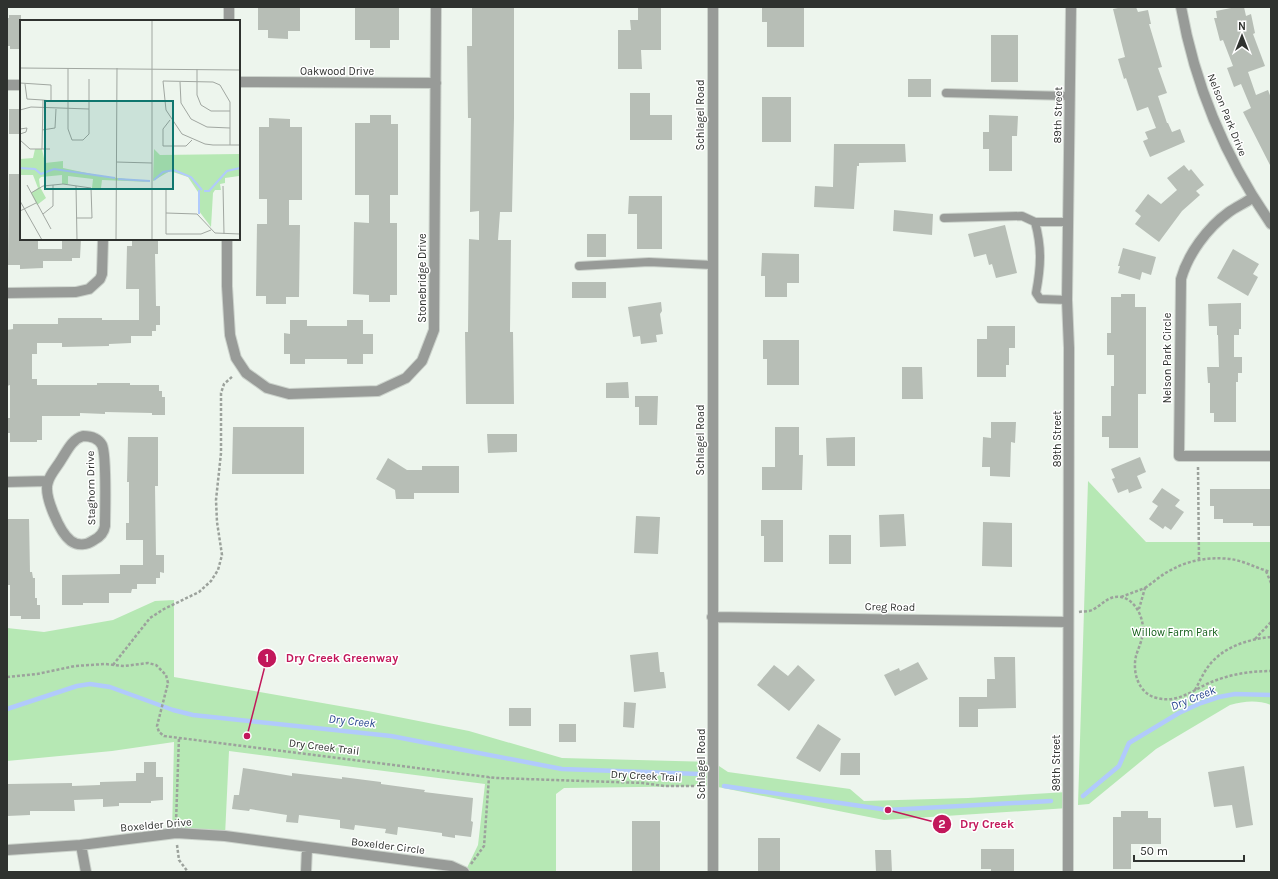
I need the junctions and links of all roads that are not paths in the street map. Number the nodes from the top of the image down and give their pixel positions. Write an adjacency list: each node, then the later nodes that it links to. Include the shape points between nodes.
1 (229, 7): 6 (street)
2 (436, 7): 8 (street, Stonebridge Drive)
3 (713, 7): 20 (street, Schlagel Road)
4 (1070, 7): 12 (street, 89th Street)
5 (1181, 7): 13 (street, Nelson Park Drive, via 1188,42 1205,98)
6 (229, 20)
7 (240, 82): 8 (street, Oakwood Drive)
8 (436, 83): 19 (street, Stonebridge Drive, via 434,330 422,361 406,378 371,392 289,394 267,388 246,373 236,358 230,335)
9 (7, 85): 10 (street)
10 (20, 85)
11 (946, 92): 12 (lane)
12 (1070, 96): 16 (street, 89th Street)
13 (1252, 198): 17 (street, Nelson Park Drive); 24 (street, Nelson Park Circle, via 1228,213 1209,231 1187,264 1181,279 1179,456)
14 (944, 218): 15 (lane, via 1022,216)
15 (1035, 222): 16 (lane); 23 (lane, via 1040,240 1040,269 1036,293 1040,299)
16 (1068, 222): 23 (street, 89th Street)
17 (1271, 224)
18 (104, 240): 22 (street, via 102,274 90,288 76,292)
19 (227, 240)
20 (712, 265): 21 (lane, via 649,262); 27 (street, Schlagel Road)
21 (579, 266)
22 (7, 293)
23 (1067, 300): 28 (street, 89th Street)
24 (1271, 456)
25 (48, 481): 25 (street, Staghorn Drive, via 75,439 86,436 100,443 103,448 105,526 99,537 82,544 69,539 50,502 47,492); 26 (street)
26 (7, 482)
27 (712, 617): 28 (street, Creg Road); 35 (street, Schlagel Road)
28 (1068, 617): 36 (street, 89th Street)
29 (81, 845): 30 (street, Boxelder Drive, via 176,833 225,836); 31 (street, Boxelder Drive); 33 (street)
30 (307, 848): 32 (street, Boxelder Circle); 34 (street)
31 (7, 850)
32 (467, 869)
33 (86, 872)
34 (306, 872)
35 (713, 872)
36 (1068, 872)

